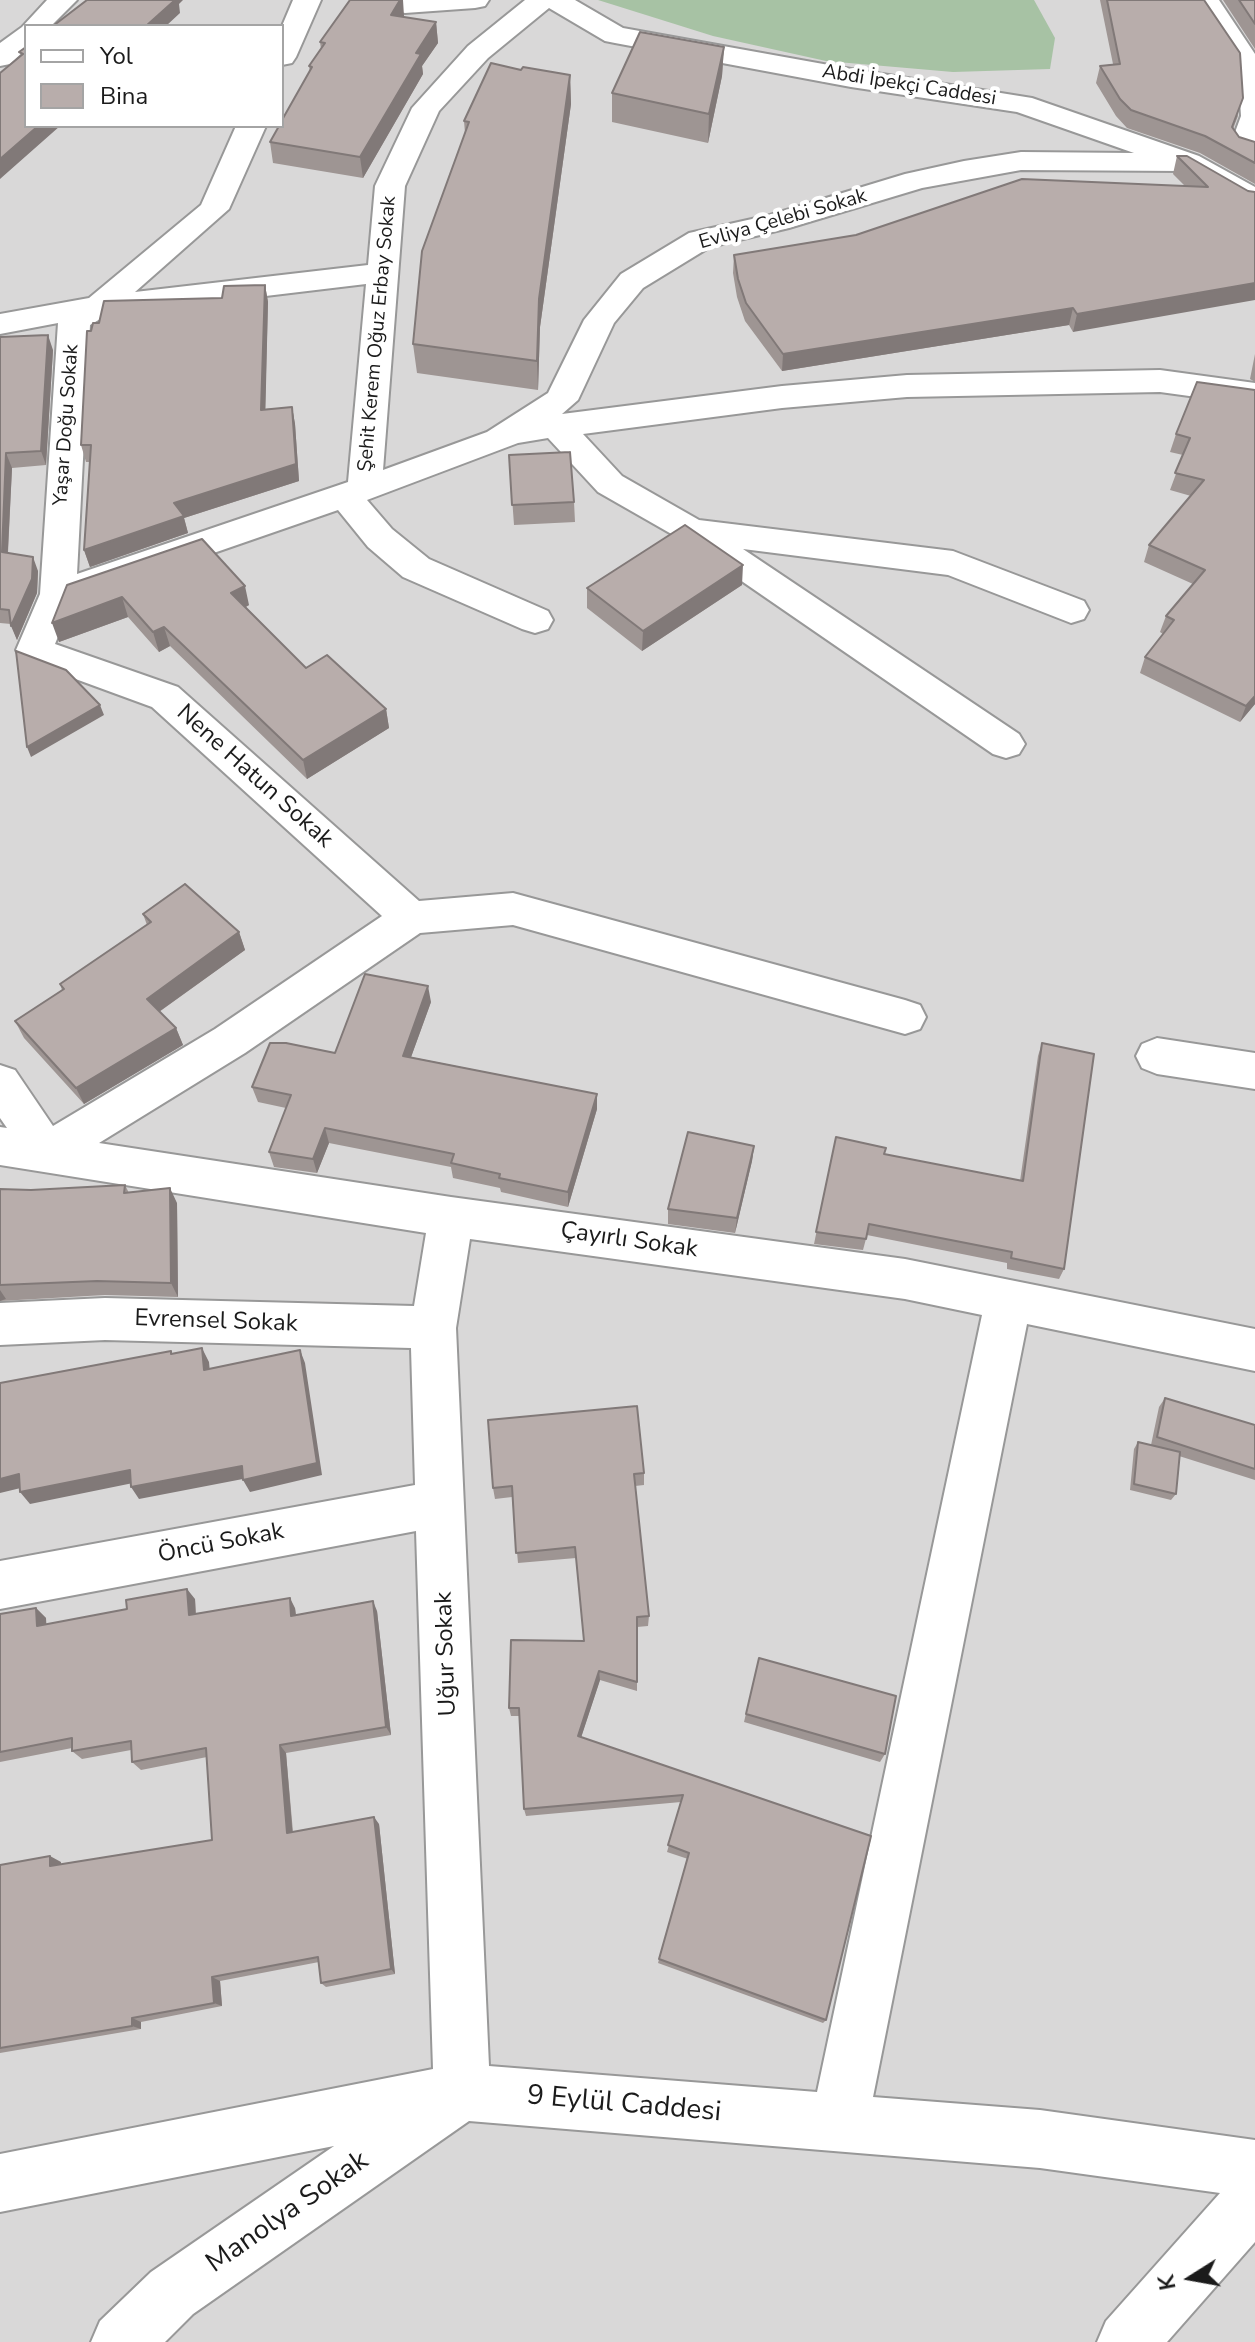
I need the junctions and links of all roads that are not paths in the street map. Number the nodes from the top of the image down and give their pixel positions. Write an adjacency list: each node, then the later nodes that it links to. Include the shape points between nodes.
1 (63, 0): 8 (street)
2 (307, 0): 10 (street)
3 (384, 0): 4 (street, via 405,5)
4 (475, 0)
5 (542, 0): 17 (street, Şehit Kerem Oğuz Erbay Sokak, via 478,52 426,108 390,186)
6 (556, 0): 14 (street, Abdi İpekçi Caddesi, via 615,35 1022,104)
7 (1205, 0): 13 (street, via 1252,70 1255,116)
8 (37, 24)
9 (24, 36): 11 (street)
10 (284, 52)
11 (0, 58)
12 (250, 128): 18 (street, Yaşar Doğu Sokak, via 214,209)
13 (1250, 148): 14 (street)
14 (1156, 153): 15 (street, Abdi İpekçi Caddesi)
15 (1189, 162): 16 (street, Abdi İpekçi Caddesi); 22 (street, Evliya Çelebi Sokak, via 1021,161 964,170 700,240 632,281 600,320 561,400)
16 (1255, 200)
17 (381, 273): 18 (street); 23 (street, Şehit Kerem Oğuz Erbay Sokak)
18 (99, 306): 19 (street); 25 (street, Yaşar Doğu Sokak, via 74,320)
19 (0, 324)
20 (1255, 394): 21 (street, via 1160,381 907,386)
21 (556, 426): 22 (street); 24 (street, via 610,484)
22 (499, 440): 23 (street, Evliya Çelebi Sokak)
23 (354, 490): 25 (street, Evliya Çelebi Sokak); 27 (street, via 380,538 416,568)
24 (691, 531): 26 (street, via 953,563); 29 (street)
25 (58, 594): 28 (street, Yaşar Doğu Sokak)
26 (1071, 610)
27 (535, 620)
28 (17, 656): 30 (street, Nene Hatun Sokak, via 165,697)
29 (1006, 744)
30 (411, 918): 31 (street, via 513,909); 36 (street, via 230,1041)
31 (905, 1017)
32 (1157, 1056): 33 (street)
33 (1255, 1071)
34 (0, 1083): 36 (street)
35 (0, 1146): 36 (street, Çayırlı Sokak)
36 (47, 1152): 37 (street, Çayırlı Sokak)
37 (451, 1217): 38 (street, Çayırlı Sokak, via 905,1279); 40 (street, Uğur Sokak)
38 (1008, 1300): 41 (street, Çayırlı Sokak); 45 (street)
39 (0, 1324): 40 (street, Evrensel Sokak, via 105,1319)
40 (433, 1328): 42 (street, Uğur Sokak)
41 (1255, 1350)
42 (442, 1503): 43 (street, Öncü Sokak); 44 (street, Uğur Sokak)
43 (0, 1585)
44 (462, 2092): 45 (street, 9 Eylül Caddesi); 47 (street, 9 Eylül Caddesi); 49 (street, Manolya Sokak, via 172,2293)
45 (839, 2123): 46 (street, 9 Eylül Caddesi, via 1040,2139)
46 (1255, 2169)
47 (0, 2183)
48 (1255, 2198): 50 (street)
49 (121, 2342)
50 (1127, 2342)

